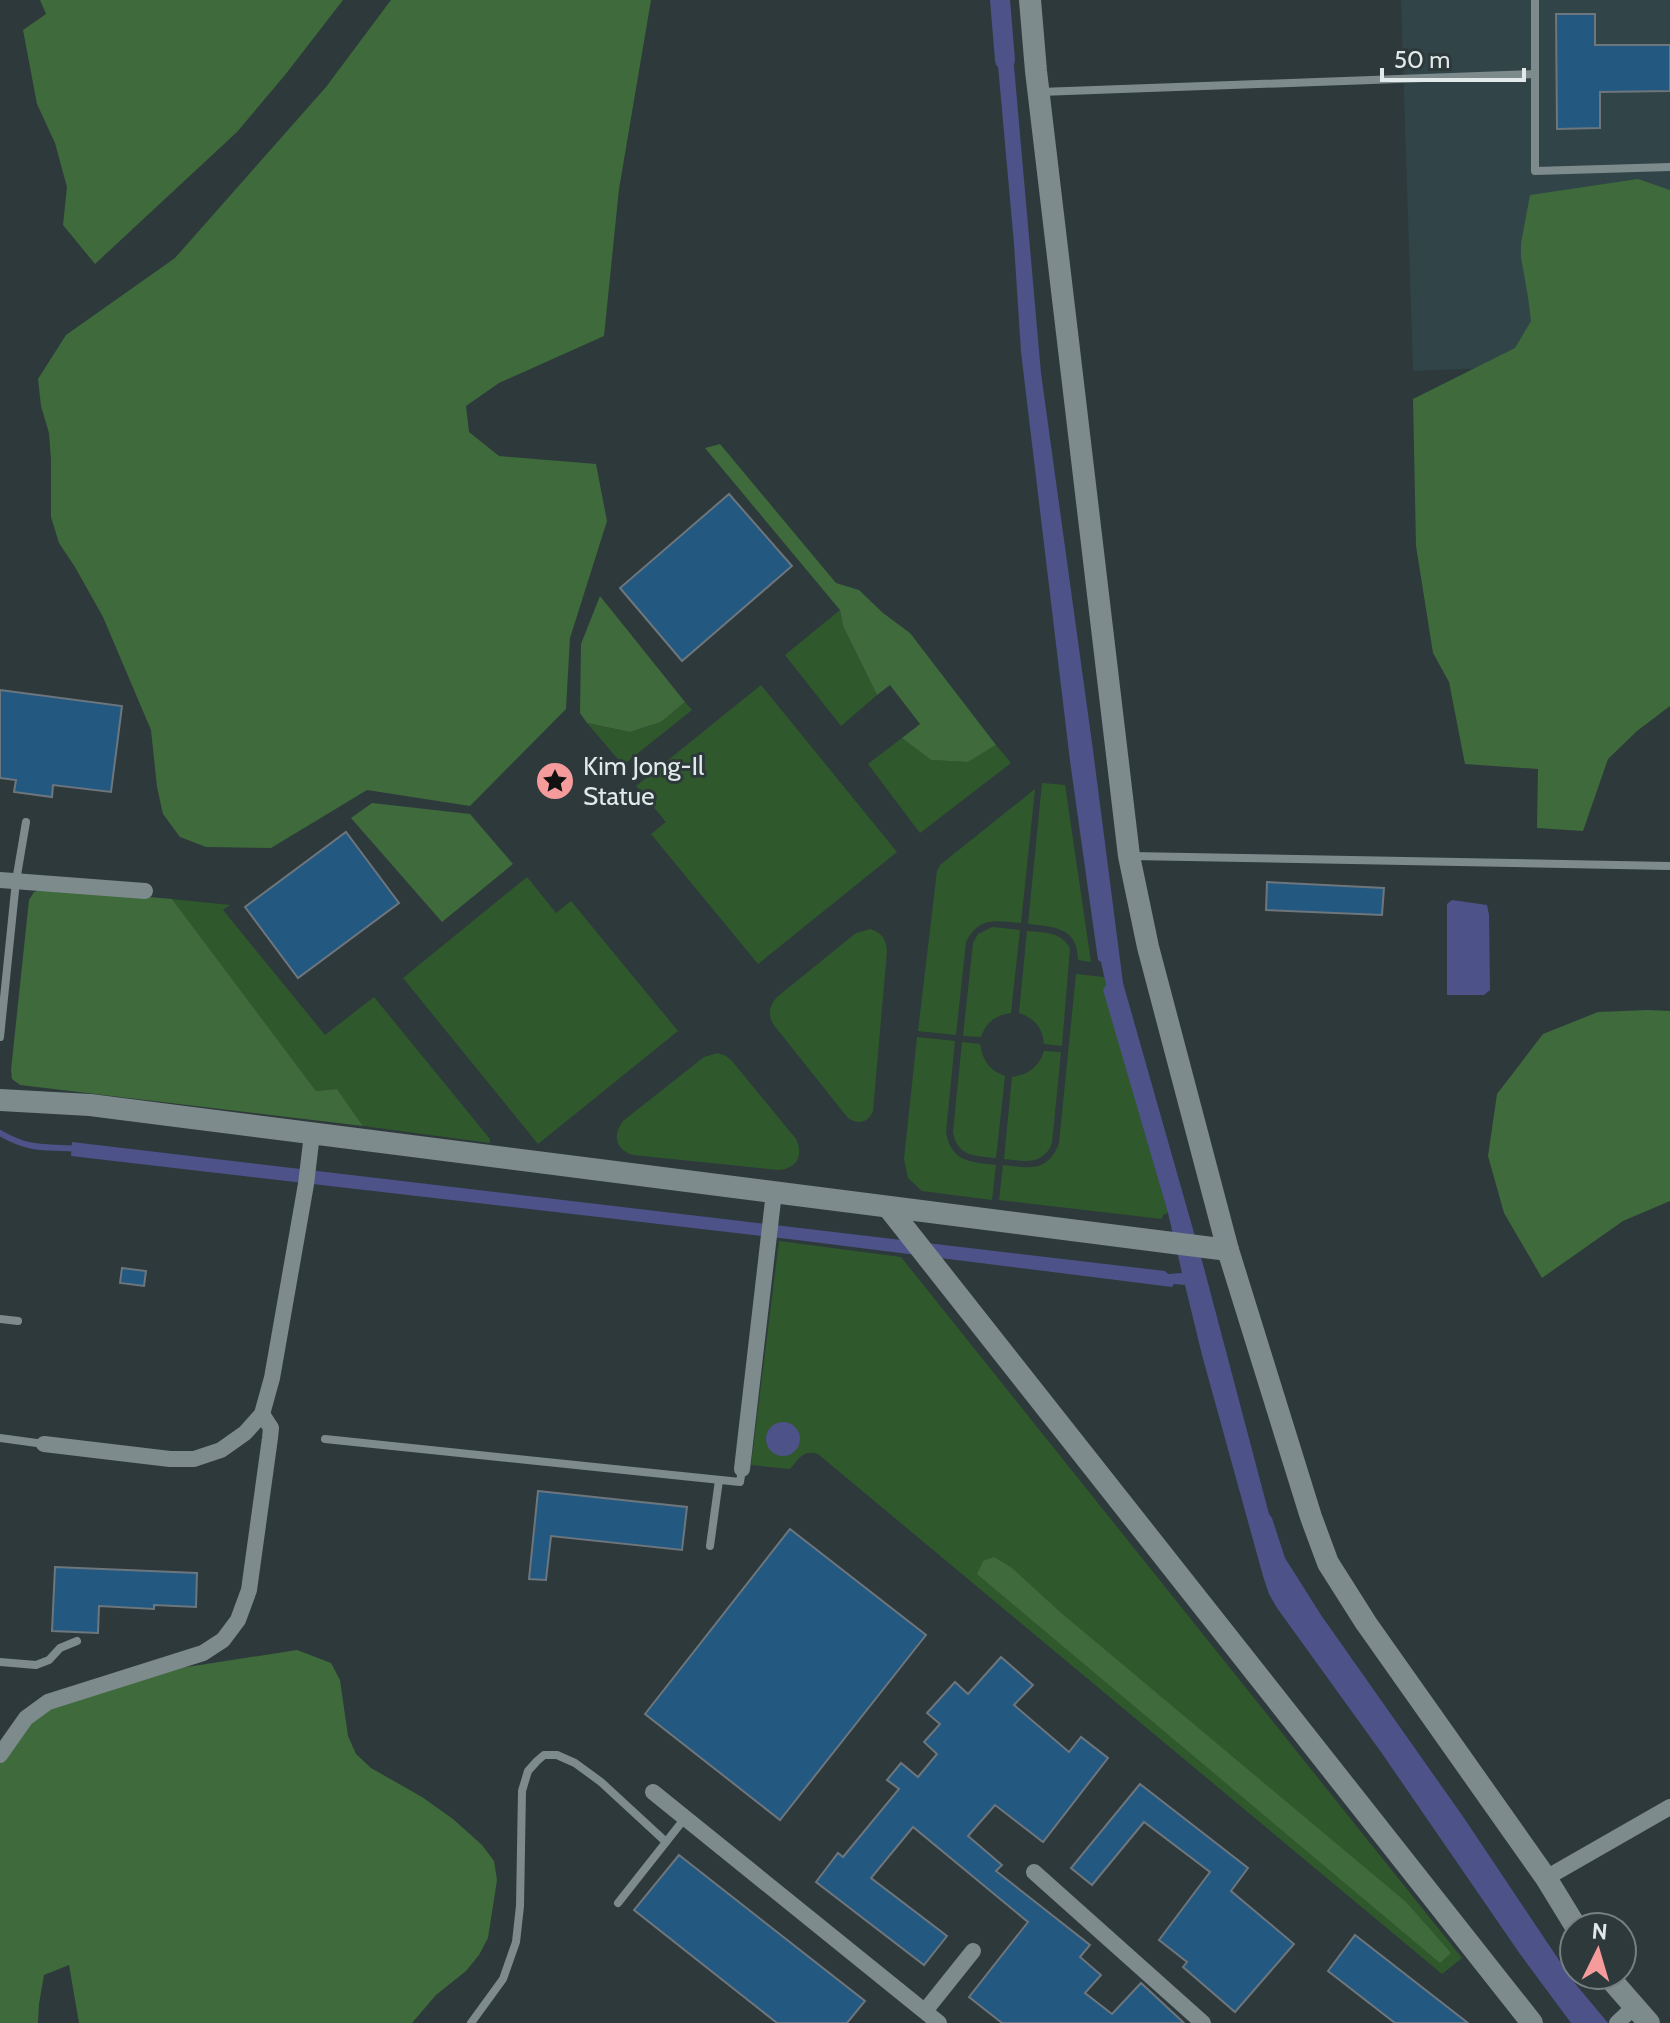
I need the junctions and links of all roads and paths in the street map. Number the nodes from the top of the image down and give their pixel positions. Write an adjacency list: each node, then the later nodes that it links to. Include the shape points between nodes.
1 (1030, 0): 4 (street)
2 (1535, 0): 3 (lane)
3 (1535, 74): 4 (lane); 5 (lane, via 1535,171)
4 (1039, 92): 7 (street)
5 (1670, 167)
6 (26, 822): 9 (lane)
7 (1129, 856): 8 (lane); 16 (street)
8 (1670, 866)
9 (8, 880): 10 (street); 11 (lane)
10 (145, 891)
11 (0, 1037)
12 (0, 1100): 13 (street, via 90,1105)
13 (312, 1134): 14 (street); 19 (street)
14 (774, 1192): 15 (street); 23 (street)
15 (888, 1207): 16 (street); 44 (street)
16 (1228, 1250): 34 (street, via 1328,1563)
17 (0, 1319): 18 (lane)
18 (18, 1321)
19 (262, 1414): 22 (street, via 221,1450 194,1459); 28 (street, via 271,1428 249,1590 238,1620 223,1640 203,1653 48,1702 26,1718)
20 (0, 1438): 22 (lane)
21 (325, 1439): 24 (lane)
22 (44, 1444)
23 (742, 1469): 24 (lane, via 740,1482)
24 (719, 1480): 25 (lane)
25 (710, 1546)
26 (77, 1641): 27 (lane, via 36,1665)
27 (0, 1662)
28 (0, 1755)
29 (653, 1792): 31 (street)
30 (1670, 1807): 34 (street)
31 (685, 1818): 32 (lane); 39 (street)
32 (666, 1842): 35 (lane); 41 (lane, via 575,1763 557,1755 537,1761 522,1791 516,1942 503,1979)
33 (1034, 1872): 43 (street)
34 (1546, 1878): 36 (street)
35 (618, 1903)
36 (1566, 1911)
37 (973, 1951): 39 (street)
38 (1615, 1991): 40 (street)
39 (925, 2011): 42 (street)
40 (1630, 2019)
41 (471, 2023)
42 (939, 2023)
43 (1203, 2023)
44 (1532, 2023)

